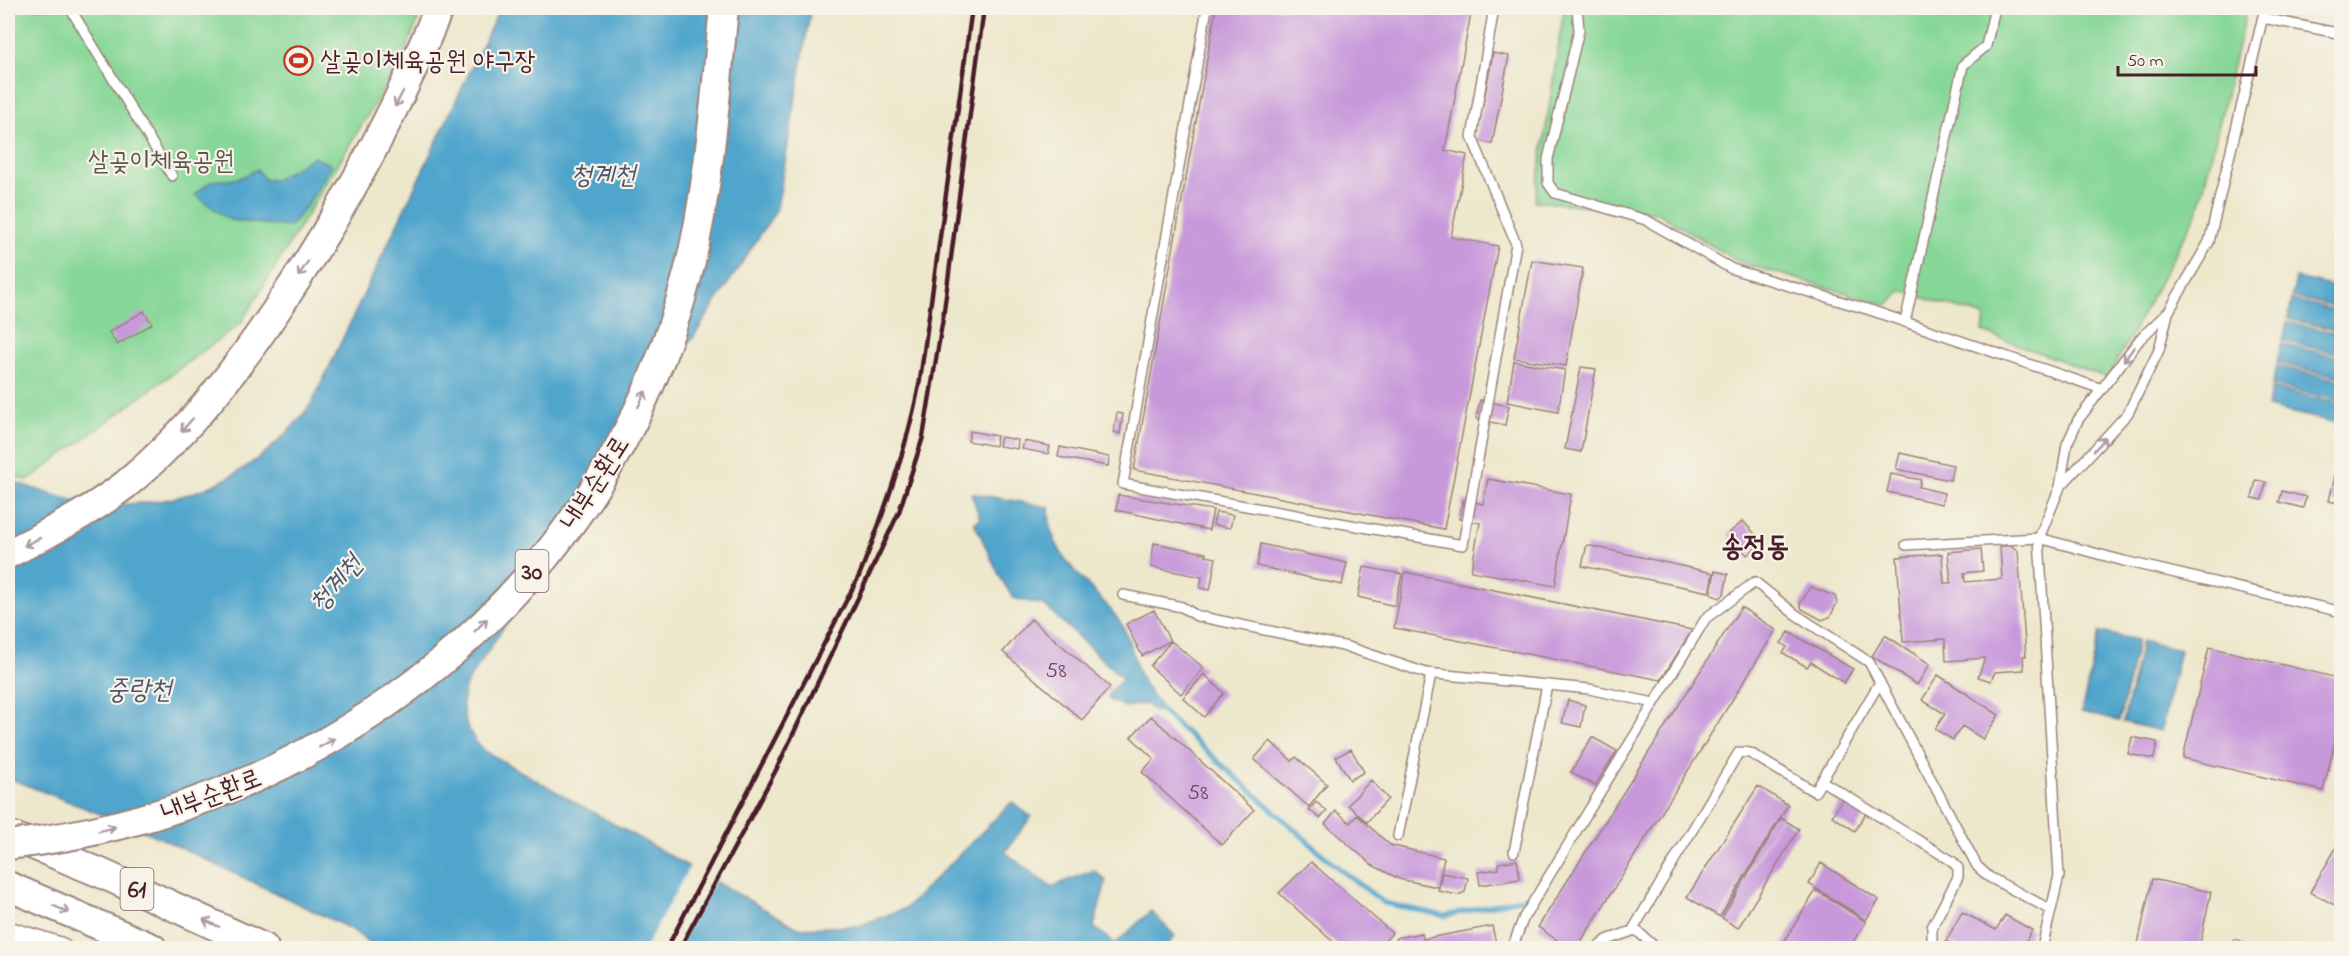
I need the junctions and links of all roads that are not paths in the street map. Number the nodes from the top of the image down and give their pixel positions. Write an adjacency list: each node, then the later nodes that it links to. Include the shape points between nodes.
1 (70, 8): 11 (lane)
2 (440, 8): 18 (highway, one-way to 18, via 411,75 328,231 259,338 226,381 168,445 124,485)
3 (724, 8): 28 (highway, 내부순환로 / 30, one-way to 3, bridge, via 94,833 143,820 204,801 301,758 381,708 449,656 541,561 583,505 622,439 654,374 677,309 705,194)
4 (1207, 8): 5 (lane, via 1123,484 1463,545 1516,244 1472,137)
5 (1494, 8)
6 (1577, 8): 13 (lane, via 1579,30 1548,159 1548,183 1555,193 1646,220 1732,269)
7 (1995, 8): 13 (lane, via 1986,46 1963,65)
8 (2265, 8): 9 (lane)
9 (2263, 18): 10 (lane); 12 (lane, via 2209,242)
10 (2342, 34)
11 (172, 176)
12 (2169, 311): 14 (lane, one-way to 14, via 2140,339); 15 (lane, one-way to 12, via 2128,413 2159,350)
13 (1905, 322): 14 (lane)
14 (2102, 389): 15 (lane, via 2078,420 2067,444)
15 (2060, 487): 16 (lane)
16 (2039, 538): 17 (lane); 20 (lane); 31 (lane, via 2059,876)
17 (1906, 545)
18 (8, 554)
19 (1123, 595): 21 (lane, via 1182,607 1197,616 1348,647)
20 (2342, 612)
21 (1431, 674): 23 (lane); 27 (lane)
22 (1880, 682): 24 (lane, via 1865,658 1795,614 1755,582 1707,618); 25 (lane); 31 (lane, via 1981,871)
23 (1546, 685): 24 (lane, via 1589,689); 29 (lane)
24 (1654, 703): 37 (lane, via 1524,916)
25 (1822, 781): 32 (lane, via 1815,792 1750,753 1739,752); 40 (lane, via 1958,868 1958,877 1932,927)
26 (8, 834): 36 (highway, 61, one-way to 26)
27 (1398, 836)
28 (8, 845)
29 (1514, 852)
30 (8, 886): 35 (highway, 61, one-way to 35)
31 (2051, 910): 41 (lane)
32 (1634, 928): 38 (lane); 39 (lane)
33 (8, 932): 34 (street)
34 (60, 948)
35 (152, 948)
36 (264, 948)
37 (1512, 948)
38 (1597, 948)
39 (1656, 948)
40 (1932, 948)
41 (2042, 948)
42 (2235, 948): 43 (lane)
43 (2243, 948)

